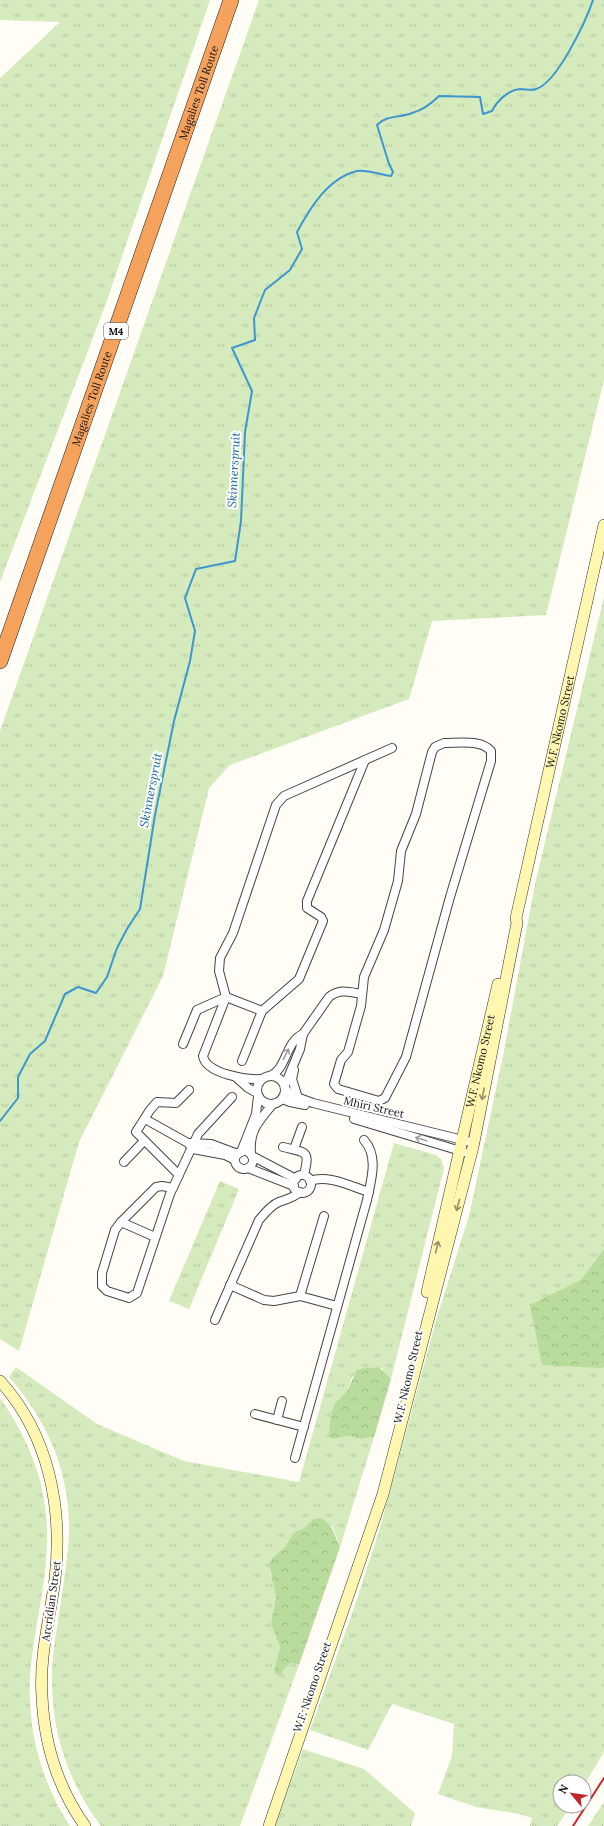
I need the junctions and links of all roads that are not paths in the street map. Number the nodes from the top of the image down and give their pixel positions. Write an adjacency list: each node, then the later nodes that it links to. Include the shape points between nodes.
1 (223, 0): 4 (highway, Magalies Toll Route / M4)
2 (231, 0): 5 (highway, Magalies Toll Route / M4)
3 (604, 525): 8 (main road, W.F. Nkomo Street)
4 (0, 638)
5 (0, 661)
6 (392, 748): 7 (street)
7 (365, 760): 10 (street, via 284,796 276,805 232,933 220,958 219,971); 11 (street, via 307,901 307,908 323,921 299,979)
8 (516, 918): 29 (main road, W.F. Nkomo Street, one-way to 29); 31 (main road, W.F. Nkomo Street, via 508,939)
9 (362, 994): 9 (street, via 368,964 384,930 396,891 401,851 416,814 435,747 444,743 478,744 487,747 491,751 491,761 406,1057 381,1101 338,1089 334,1084 341,1060 348,1052); 12 (street, via 342,991 335,993 322,1006)
10 (226, 997): 11 (street); 13 (street, via 197,1010); 16 (street, via 203,1056 209,1066)
11 (262, 1011): 14 (street)
12 (303, 1034): 15 (street); 17 (street, one-way to 12, via 278,1070 292,1042)
13 (183, 1044)
14 (242, 1061)
15 (295, 1061): 18 (street); 22 (street, via 292,1079)
16 (235, 1076): 17 (street, via 251,1079); 20 (street)
17 (266, 1077): 18 (street, via 277,1077); 20 (street, via 258,1085)
18 (285, 1087): 22 (street, Mhiri Street, via 290,1094); 23 (street)
19 (189, 1090): 25 (street, via 176,1103 157,1102)
20 (257, 1094): 24 (street, via 263,1102); 35 (street, via 256,1114)
21 (232, 1097): 30 (street, via 198,1134)
22 (298, 1098): 31 (street, Mhiri Street)
23 (282, 1099): 24 (street); 31 (street, Mhiri Street, one-way to 23)
24 (272, 1104): 36 (street, via 256,1125 251,1137)
25 (145, 1118): 28 (street, via 136,1132); 30 (street)
26 (302, 1127): 33 (street)
27 (364, 1140): 44 (street, via 372,1152 374,1162)
28 (144, 1141): 37 (street); 40 (street)
29 (474, 1142): 31 (street); 34 (main road, W.F. Nkomo Street)
30 (192, 1145): 35 (street); 40 (street)
31 (460, 1145): 34 (street); 59 (main road, W.F. Nkomo Street, one-way to 31, via 290,1752 378,1497 414,1353)
32 (283, 1147): 33 (street)
33 (294, 1149): 42 (street, via 302,1152 308,1159)
34 (471, 1154): 60 (main road, W.F. Nkomo Street, one-way to 60, via 383,1494)
35 (238, 1155): 36 (street, via 247,1151); 39 (street, via 240,1167)
36 (252, 1155): 38 (street); 39 (street, via 253,1162)
37 (124, 1162)
38 (274, 1167): 41 (street); 42 (street)
39 (248, 1168): 41 (street)
40 (179, 1175): 43 (street)
41 (270, 1177): 42 (street)
42 (301, 1183): 44 (street, via 317,1178 325,1179); 48 (street, via 292,1199 278,1202 259,1220)
43 (173, 1188): 46 (street, via 156,1187); 47 (street)
44 (369, 1192): 50 (street)
45 (324, 1216): 49 (street)
46 (120, 1222): 47 (street); 47 (street, via 115,1230 102,1273 102,1286 108,1291 129,1298 137,1292)
47 (155, 1237)
48 (230, 1285): 49 (street, via 270,1301); 51 (street)
49 (300, 1296): 50 (street)
50 (337, 1306): 56 (street)
51 (215, 1320)
52 (0, 1381): 58 (main road, Arcridian Street, via 35,1434 51,1478 57,1513 58,1547 43,1661 45,1732 52,1762 63,1788)
53 (282, 1401): 55 (street)
54 (255, 1414): 55 (street)
55 (277, 1420): 56 (street)
56 (304, 1427): 57 (street)
57 (295, 1458)
58 (85, 1826)
59 (261, 1826)
60 (269, 1826)

